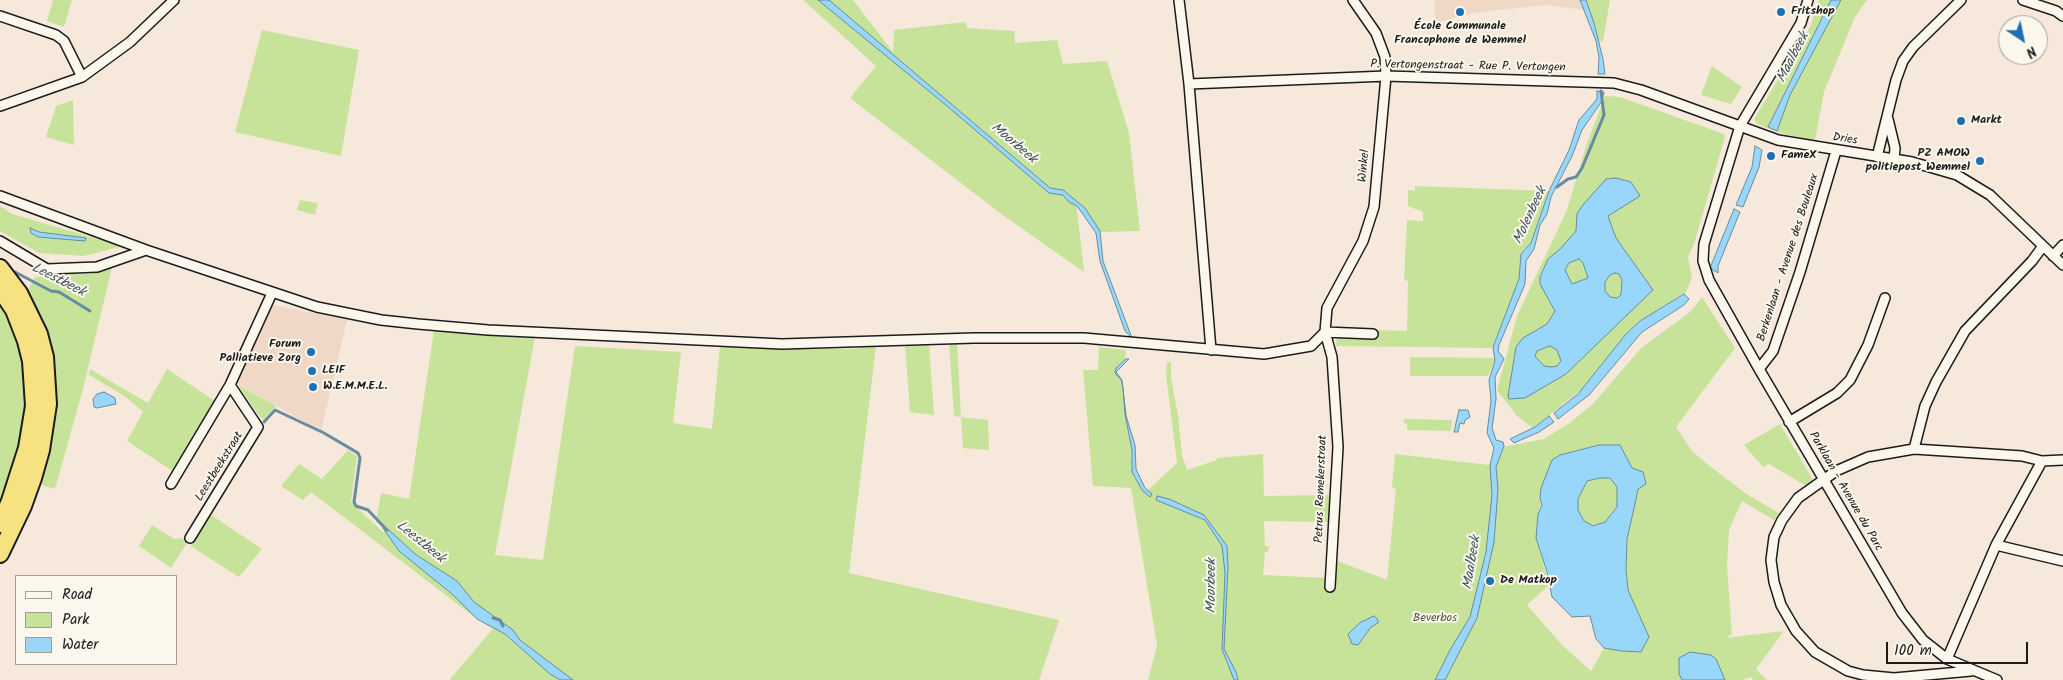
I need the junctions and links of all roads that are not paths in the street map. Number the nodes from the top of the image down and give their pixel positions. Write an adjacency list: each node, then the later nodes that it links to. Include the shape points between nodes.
1 (174, 0): 10 (street, via 130,42)
2 (1179, 0): 11 (street)
3 (1353, 0): 9 (street, Winkel, via 1376,33)
4 (1808, 0): 14 (street, Parklaan - Avenue du Parc, via 1801,23)
5 (1961, 0): 13 (street, via 1903,61)
6 (2023, 0): 8 (street)
7 (0, 16): 10 (street, via 56,35 64,41)
8 (2063, 16)
9 (1386, 76): 11 (street, P. Vertongenstraat - Rue P. Vertongen); 14 (street, P. Vertongenstraat - Rue P. Vertongen, via 1614,83); 29 (street, Winkel, via 1374,208 1363,241 1327,308)
10 (82, 77): 12 (street)
11 (1189, 84): 31 (street)
12 (0, 106)
13 (1888, 116): 16 (street); 17 (street, via 1895,148)
14 (1740, 126): 15 (street, Dries, via 1778,140); 32 (street, Parklaan - Avenue du Parc, via 1704,244 1703,261 1709,280)
15 (1836, 152): 16 (street, Dries); 32 (street, Berkenlaan - Avenue des Bouleaux, via 1772,351)
16 (1877, 157): 17 (street, Dries)
17 (1894, 159): 21 (street, Dries, via 1937,167 1970,181 1996,200)
18 (0, 196): 22 (street)
19 (0, 241): 22 (street, via 47,269 97,267)
20 (2063, 245): 23 (street)
21 (2043, 246): 23 (street, Dries); 35 (street, via 1965,331 1925,406)
22 (146, 250): 27 (street)
23 (2053, 256): 24 (street, Dries)
24 (2063, 265)
25 (0, 268): 43 (highway, via 19,293 39,334 45,357 48,404 33,478)
26 (0, 290): 40 (highway, via 14,310 32,361 34,406 27,448)
27 (272, 292): 31 (street, via 350,315 488,330 782,344 1084,338); 33 (street)
28 (1885, 298): 34 (street, via 1868,345 1850,380 1837,393)
29 (1325, 332): 30 (street); 31 (street, via 1311,346 1292,351 1264,354); 45 (street, Petrus Remekerstraat, via 1332,357 1338,447)
30 (1373, 334)
31 (1212, 350)
32 (1759, 369): 34 (street, Parklaan - Avenue du Parc)
33 (230, 385): 39 (street); 41 (street, Leestbeekstraat, via 258,427)
34 (1790, 422): 38 (street, Parklaan - Avenue du Parc)
35 (1914, 449): 37 (street, via 2022,456); 38 (street, via 1868,457)
36 (2063, 460): 37 (street)
37 (2042, 461): 42 (street)
38 (1823, 480): 46 (street, Parklaan - Avenue du Parc, via 1902,614 1923,640); 47 (street, via 1798,498 1774,537 1771,560 1774,582 1785,615 1796,631 1816,652 1848,671 1863,675 1894,678)
39 (171, 484)
40 (0, 524)
41 (190, 538)
42 (1996, 545): 44 (street); 46 (street)
43 (0, 554)
44 (2063, 561)
45 (1330, 587)
46 (1947, 659): 47 (street, Parklaan - Avenue du Parc)
47 (1972, 671): 48 (street, Parklaan - Avenue du Parc)
48 (1997, 680)

